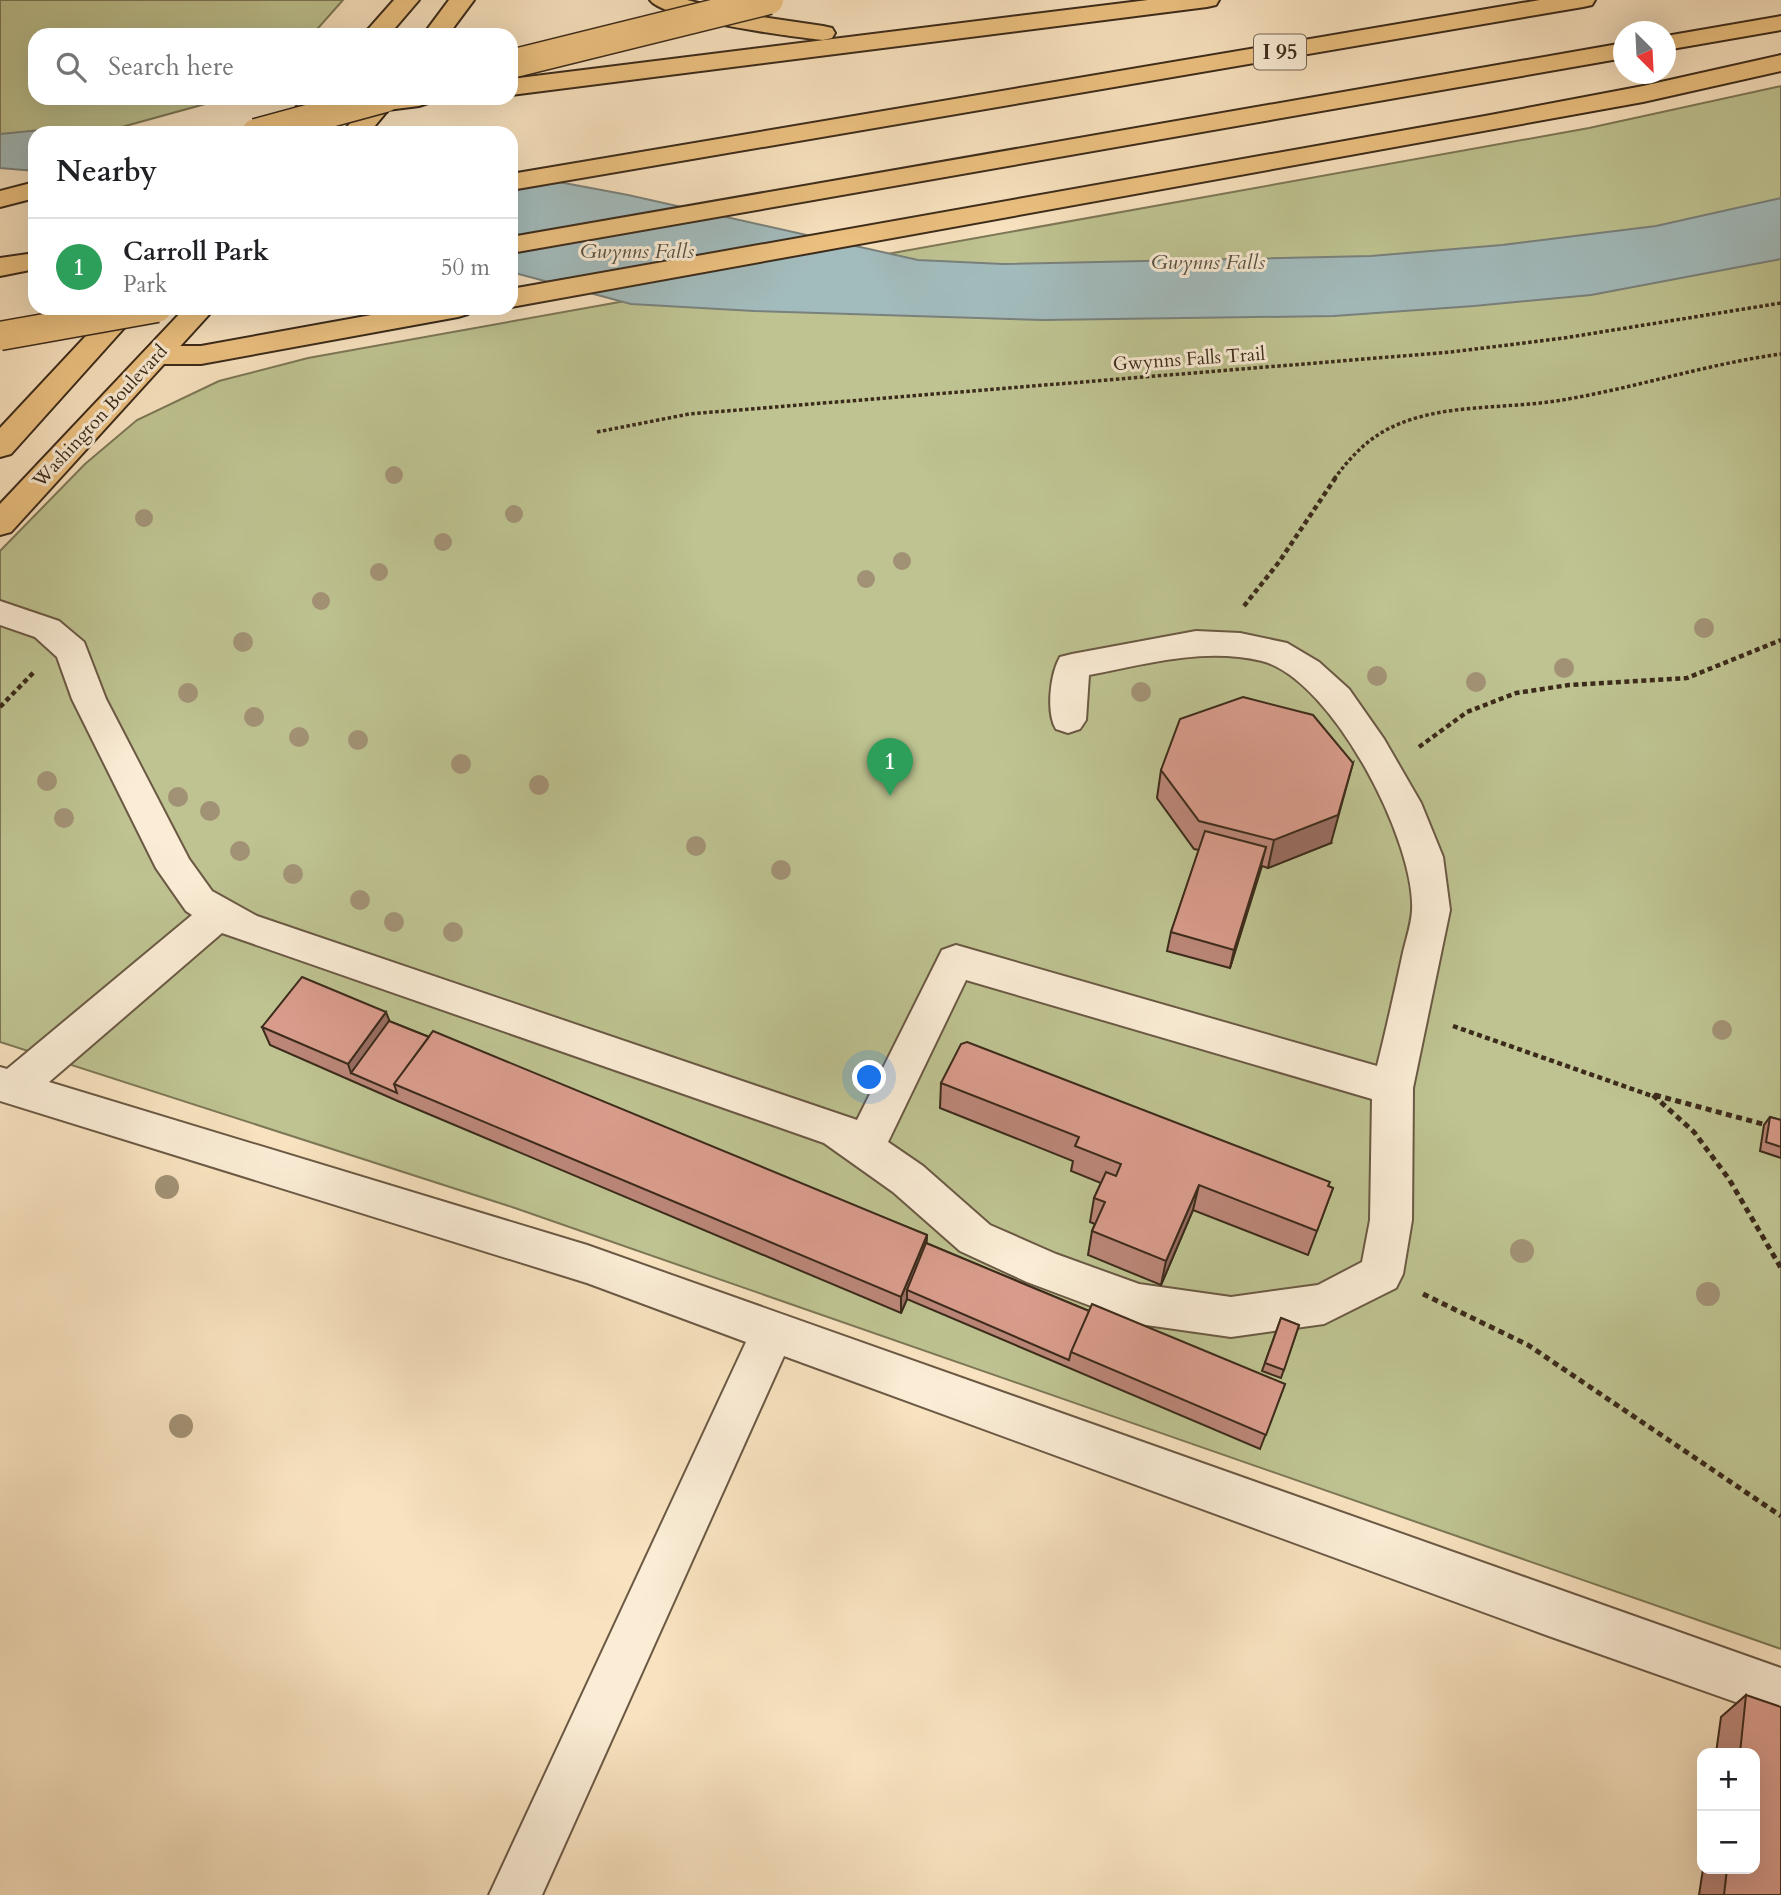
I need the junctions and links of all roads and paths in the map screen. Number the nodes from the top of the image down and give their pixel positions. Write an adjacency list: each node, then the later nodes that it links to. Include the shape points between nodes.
1 (407, 0): 8 (main road)
2 (463, 0): 9 (main road)
3 (662, 0): 10 (main road, via 699,13 775,28 843,35)
4 (769, 0): 13 (main road, bridge)
5 (1207, 0): 10 (main road)
6 (1583, 0): 20 (main road, I 95)
7 (1781, 23): 11 (main road)
8 (381, 28)
9 (441, 28)
10 (947, 32): 15 (main road)
11 (1676, 41)
12 (1613, 52): 23 (main road)
13 (518, 62)
14 (1781, 63): 26 (main road, via 1564,110)
15 (518, 86)
16 (393, 105): 17 (main road)
17 (374, 110): 18 (main road); 19 (main road, bridge)
18 (301, 117)
19 (292, 126)
20 (518, 180)
21 (28, 192): 22 (main road)
22 (0, 199)
23 (518, 244)
24 (28, 262): 25 (main road)
25 (0, 267)
26 (518, 297)
27 (1781, 303): 36 (path, Gwynns Falls Trail, via 1451,352 701,413)
28 (118, 315): 32 (main road, bridge)
29 (122, 315): 33 (main road)
30 (195, 315): 35 (main road, Washington Boulevard)
31 (419, 315): 35 (main road, via 201,355)
32 (0, 336)
33 (94, 347): 35 (main road); 37 (main road)
34 (1781, 354): 39 (path, via 1559,401 1418,418 1390,427 1366,443 1343,468 1276,567)
35 (158, 355): 38 (main road, Washington Boulevard)
36 (597, 432)
37 (0, 447)
38 (0, 524)
39 (1238, 611)
40 (0, 613): 44 (lane, via 47,629 72,651 89,699 175,868 199,901)
41 (1781, 640): 43 (path, via 1686,678 1511,694 1472,708 1438,729)
42 (1068, 720): 43 (lane, via 1072,666 1196,643 1240,645 1275,652 1307,671 1337,698)
43 (1387, 775): 45 (lane, via 1424,858 1431,910)
44 (220, 913): 46 (lane); 50 (lane, via 243,927 838,1130)
45 (1410, 1011): 47 (lane); 48 (path)
46 (6, 1086): 53 (lane, via 587,1264)
47 (1393, 1088): 50 (lane, via 956,961); 52 (lane, via 1391,1220)
48 (1653, 1094): 49 (path); 51 (path, via 1693,1132 1729,1180)
49 (1781, 1129)
50 (864, 1149): 52 (lane, via 908,1179 975,1238 1139,1304 1231,1317 1324,1304)
51 (1781, 1268)
52 (1381, 1274): 54 (path, via 1528,1345)
53 (773, 1331): 55 (lane); 56 (lane)
54 (1781, 1516)
55 (1781, 1693)
56 (515, 1895)

